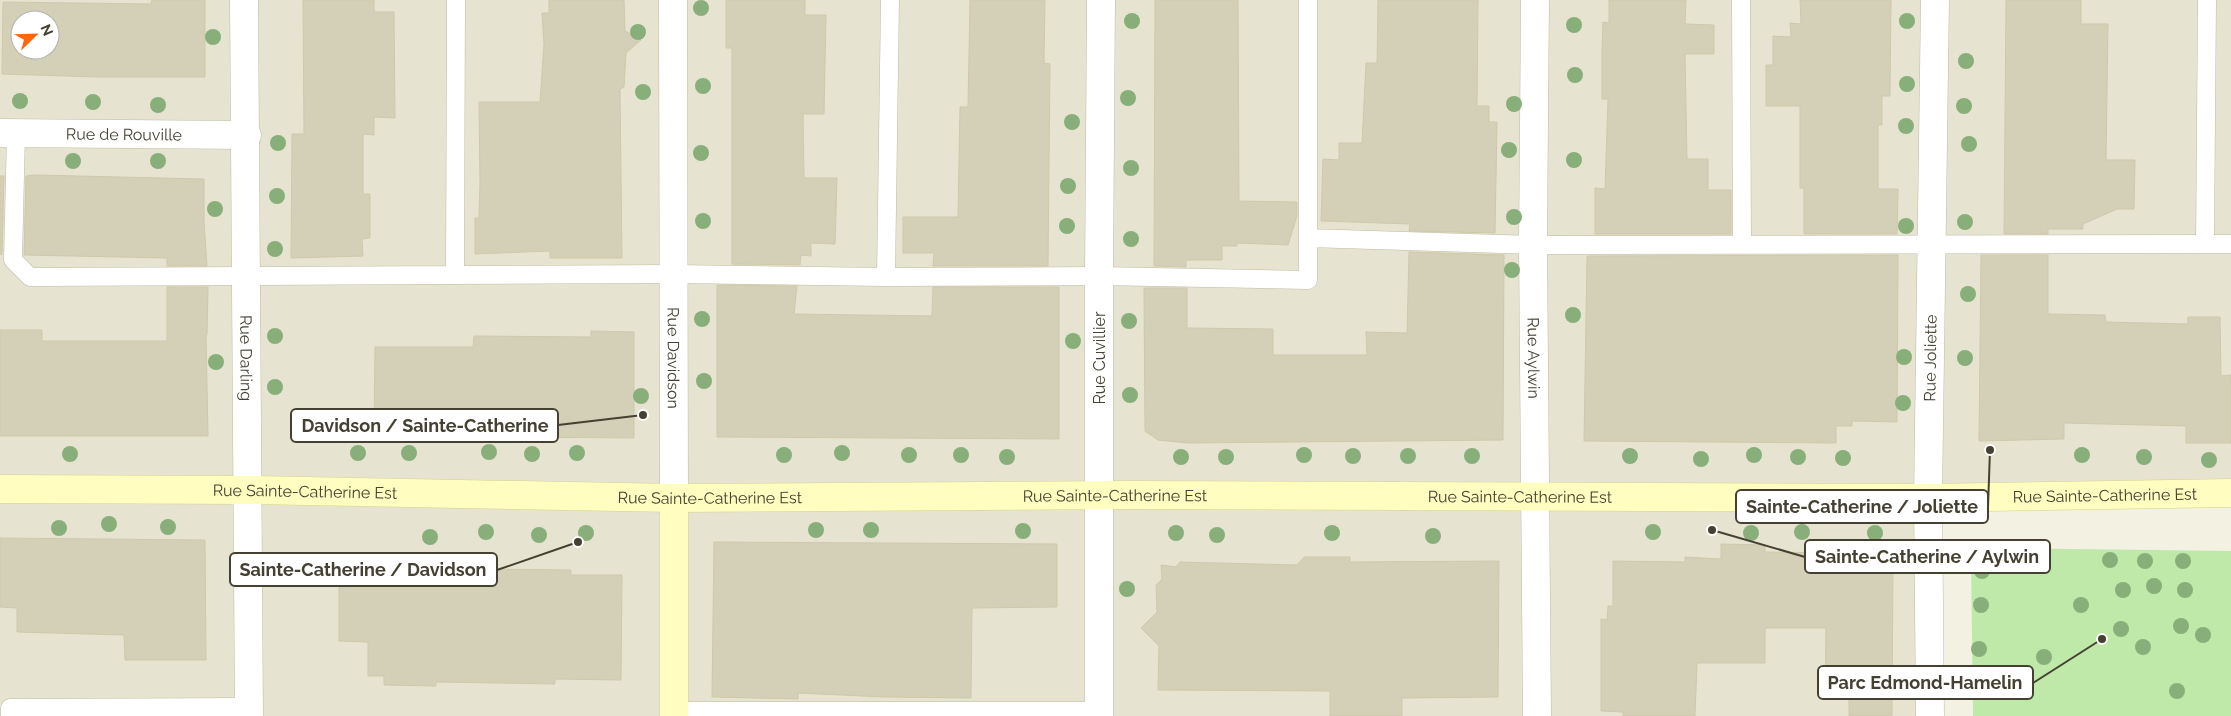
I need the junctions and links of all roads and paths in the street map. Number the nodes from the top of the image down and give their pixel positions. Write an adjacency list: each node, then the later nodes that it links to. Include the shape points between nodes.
1 (244, 0): 12 (street, Rue Darling)
2 (456, 0): 20 (lane)
3 (673, 0): 19 (street, Rue Davidson)
4 (890, 0): 23 (lane)
5 (1101, 0): 22 (street, Rue Cuvillier)
6 (1308, 0): 13 (lane)
7 (1535, 0): 18 (street, Rue Aylwin)
8 (1741, 0): 15 (lane)
9 (1935, 0): 14 (street, Rue Joliette)
10 (2207, 0): 16 (lane)
11 (8, 133): 12 (street, Rue de Rouville); 21 (lane, via 13,260 30,277)
12 (247, 135): 21 (street, Rue Darling)
13 (1308, 238): 18 (lane); 22 (lane, via 1308,280)
14 (1932, 243): 15 (lane); 16 (lane); 30 (street, Rue Joliette)
15 (1742, 244): 18 (lane)
16 (2205, 244): 17 (lane)
17 (2231, 244)
18 (1533, 245): 28 (street, Rue Aylwin)
19 (673, 274): 20 (lane); 23 (lane); 29 (street, Rue Davidson)
20 (455, 275): 21 (lane)
21 (247, 276): 25 (street, Rue Darling)
22 (1099, 276): 23 (lane); 27 (street, Rue Cuvillier)
23 (886, 277)
24 (0, 489): 25 (street, Rue Sainte-Catherine Est)
25 (249, 490): 29 (street, Rue Sainte-Catherine Est); 32 (street, Rue Darling)
26 (2231, 494): 30 (street, Rue Sainte-Catherine Est)
27 (1099, 496): 28 (street, Rue Sainte-Catherine Est); 29 (street, Rue Sainte-Catherine Est); 35 (street, Rue Cuvillier)
28 (1536, 497): 30 (street, Rue Sainte-Catherine Est); 36 (street, Rue Aylwin)
29 (674, 498): 33 (street, Rue Davidson)
30 (1928, 498): 37 (street, Rue Joliette)
31 (10, 712): 32 (lane)
32 (249, 712)
33 (674, 713): 34 (lane)
34 (887, 714): 35 (lane)
35 (1099, 714)
36 (1537, 716)
37 (1930, 716)

